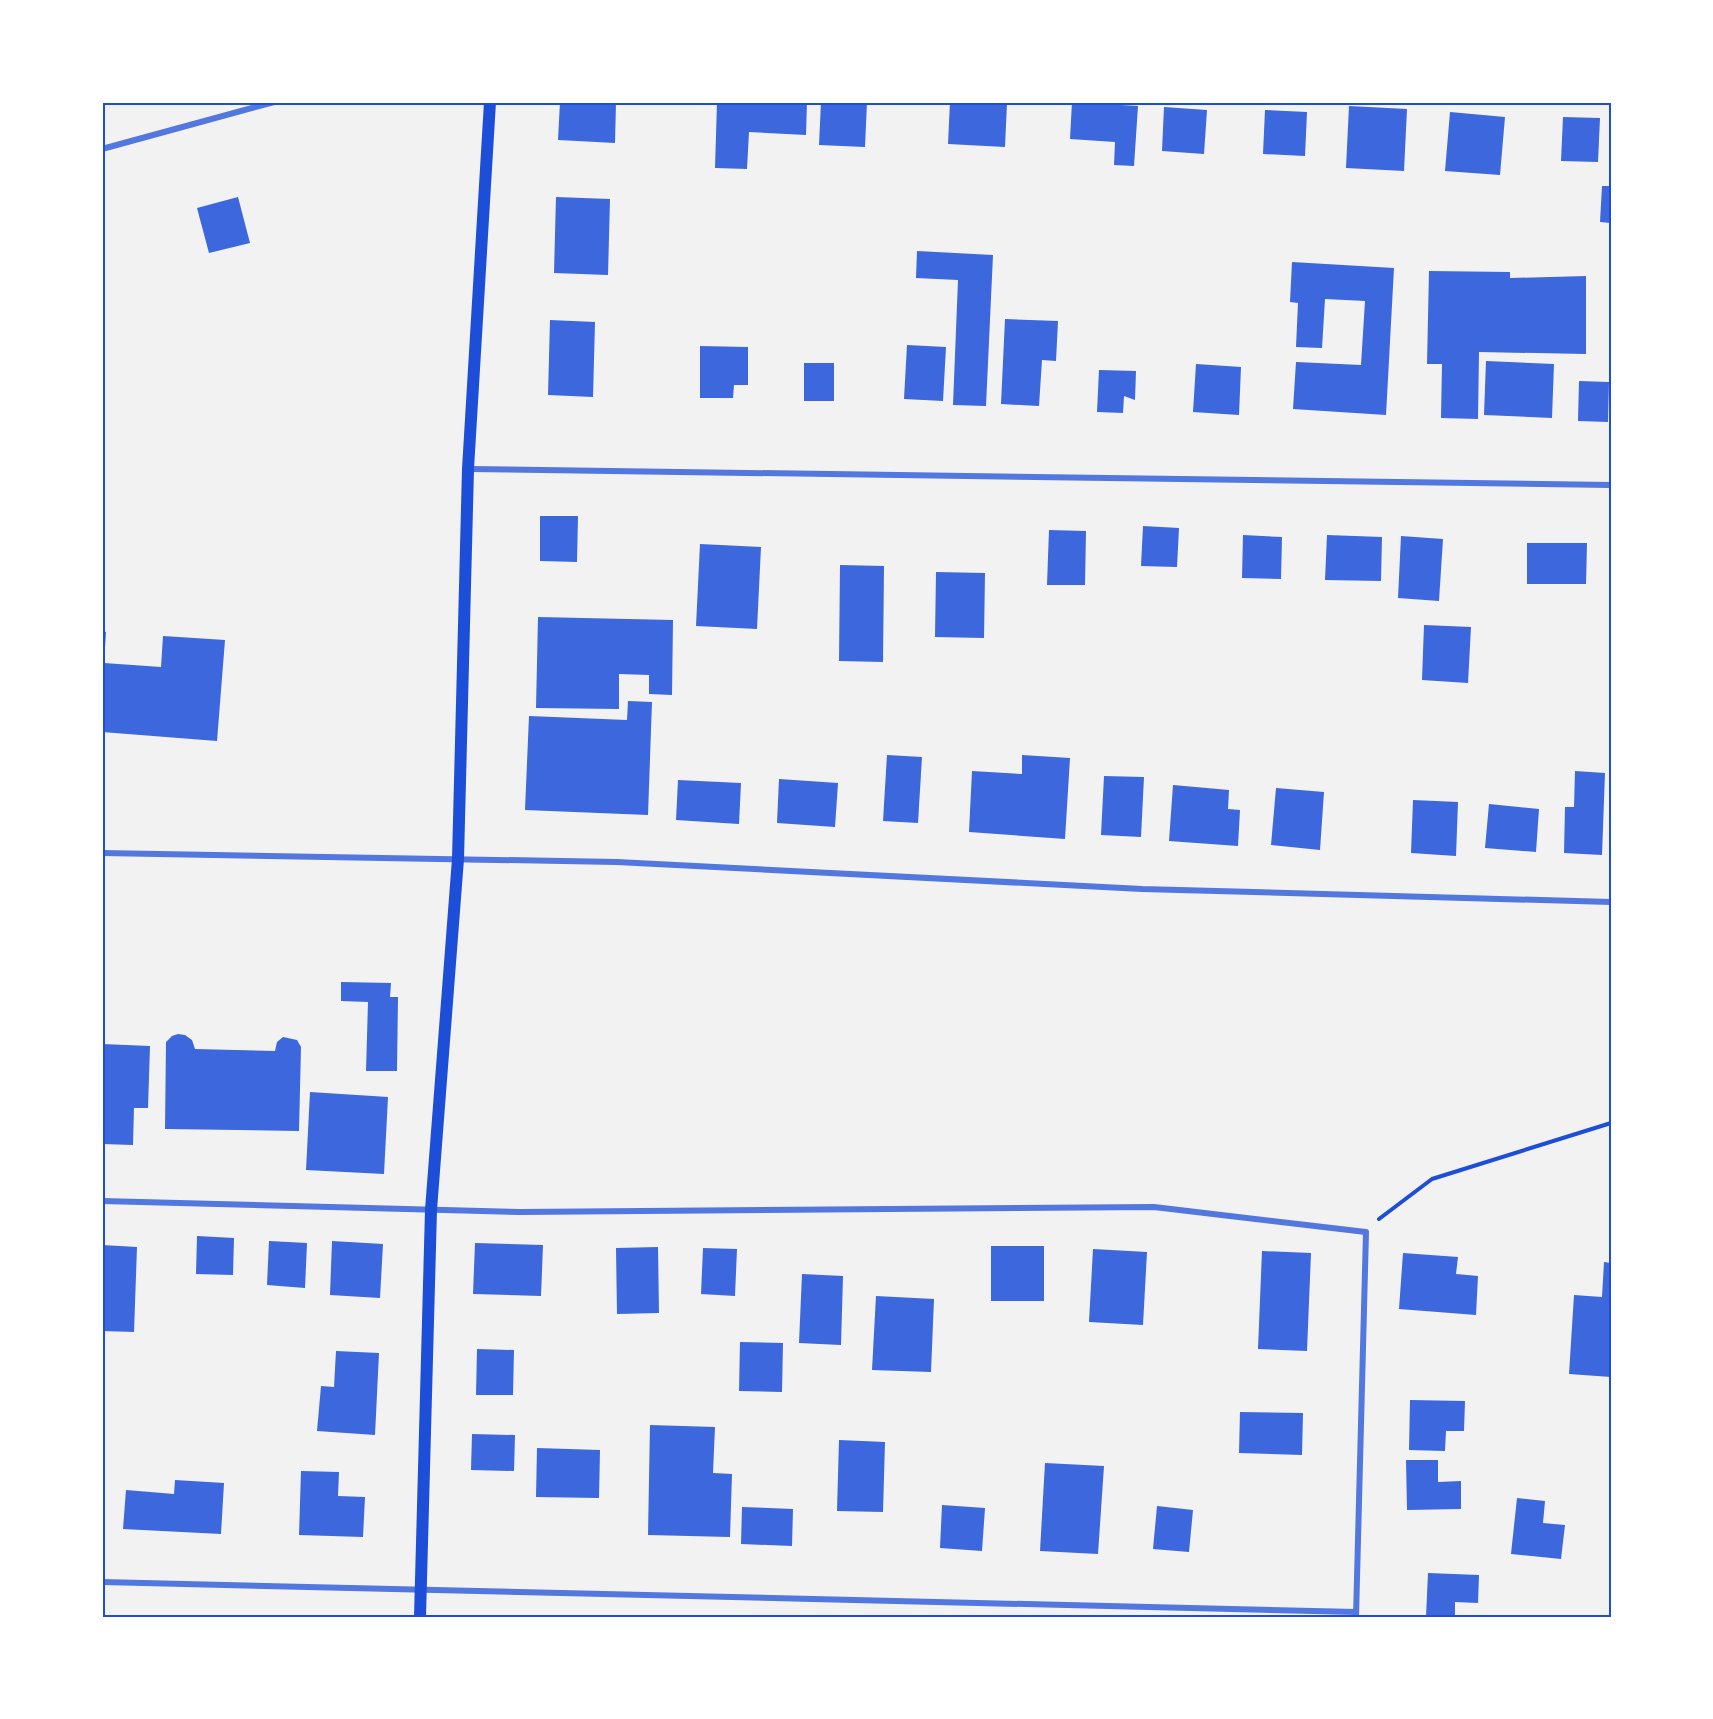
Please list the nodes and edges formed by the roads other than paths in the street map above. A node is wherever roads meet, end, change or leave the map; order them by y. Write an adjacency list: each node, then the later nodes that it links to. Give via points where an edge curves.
1 (274, 102): 3 (street)
2 (490, 102): 4 (main road)
3 (102, 149)
4 (468, 469): 5 (street); 7 (main road)
5 (1611, 485)
6 (102, 853): 7 (street)
7 (458, 859): 8 (street, via 617,862 1142,889); 10 (main road)
8 (1611, 902)
9 (102, 1201): 10 (street)
10 (431, 1210): 12 (main road); 13 (street, via 1154,1207 1366,1232)
11 (102, 1582): 12 (street)
12 (422, 1591): 13 (street); 14 (main road)
13 (1356, 1615)
14 (420, 1617)

